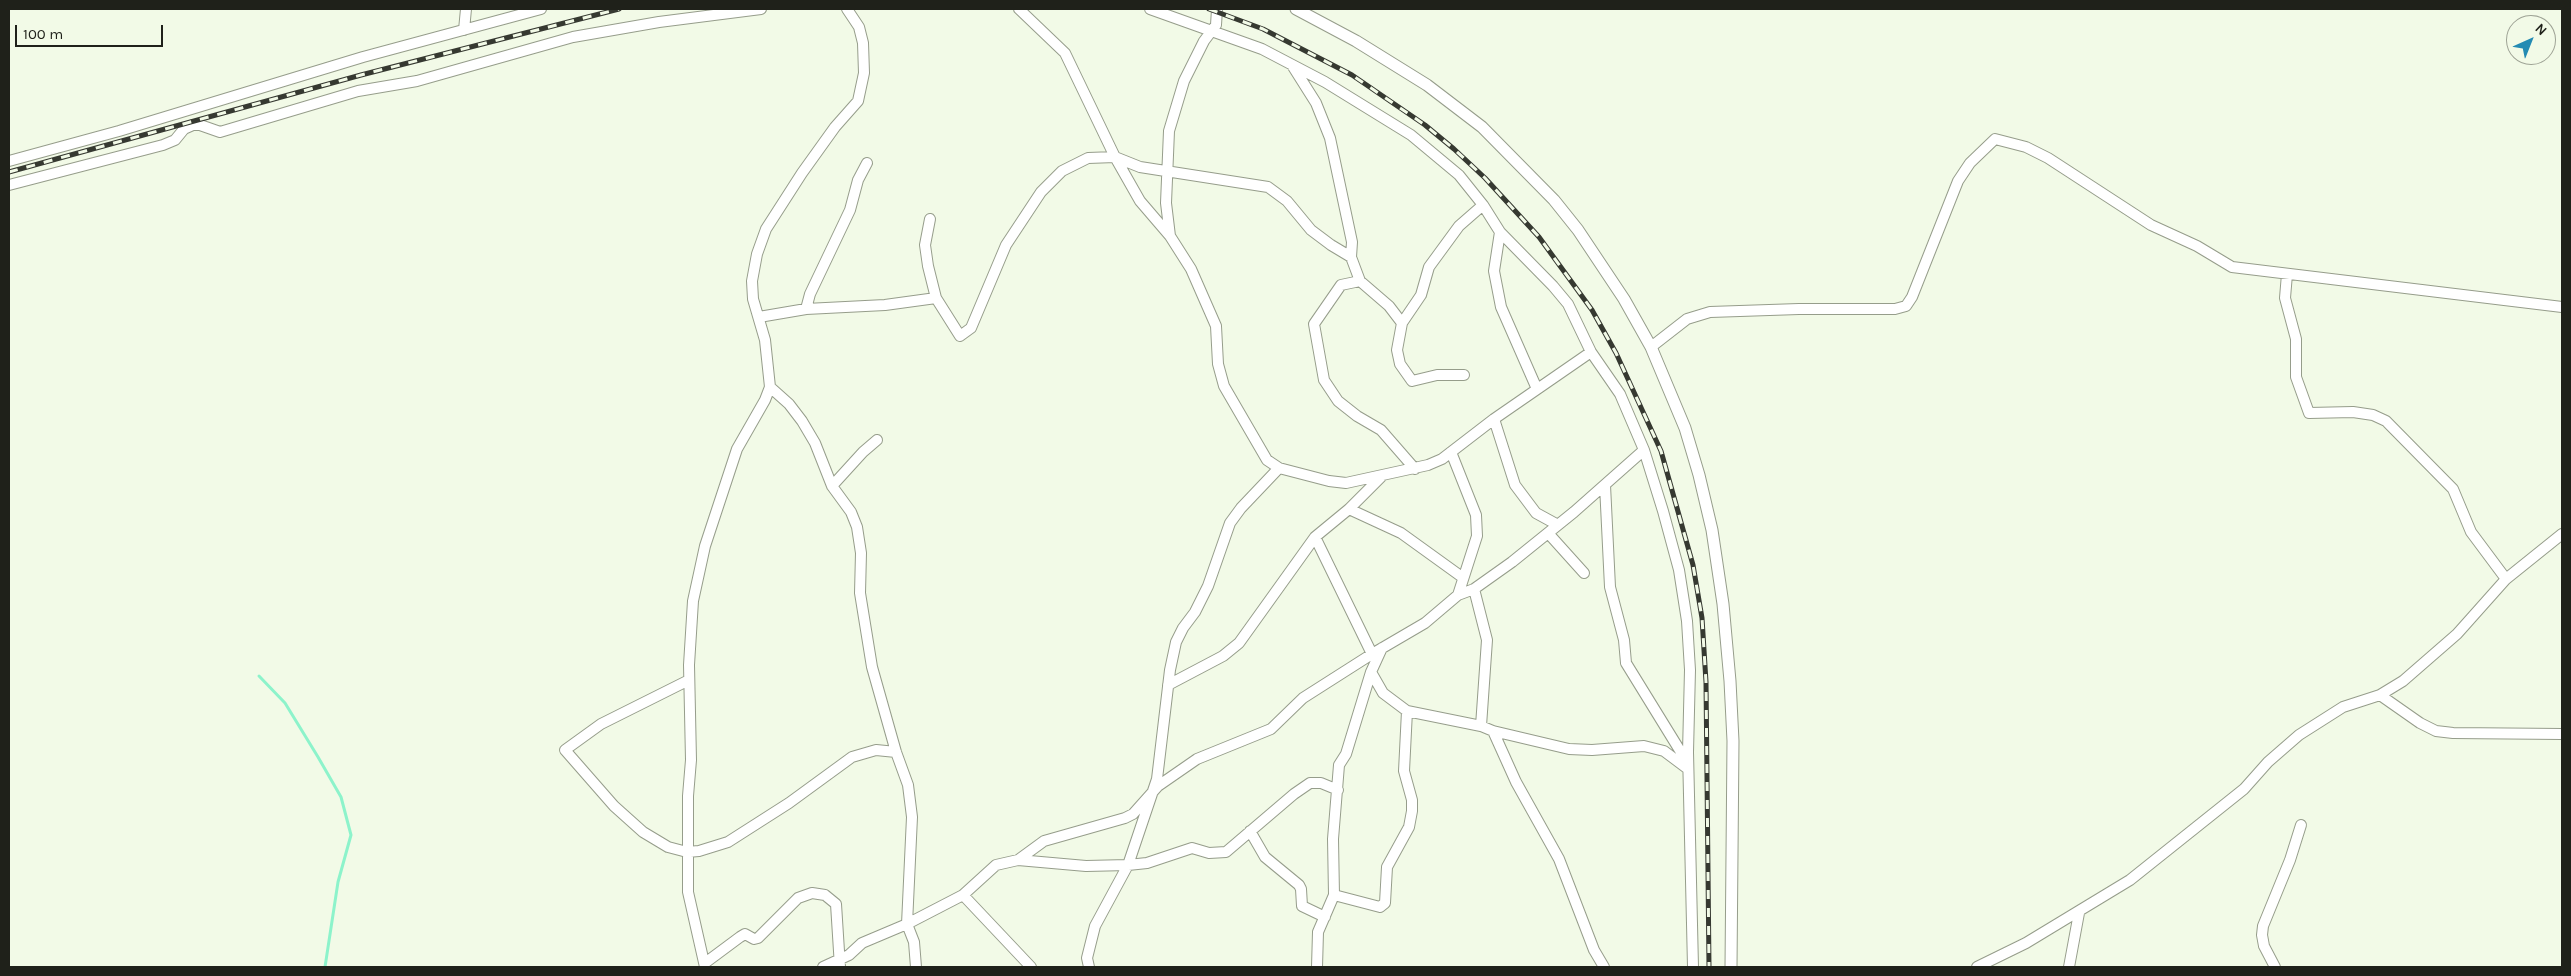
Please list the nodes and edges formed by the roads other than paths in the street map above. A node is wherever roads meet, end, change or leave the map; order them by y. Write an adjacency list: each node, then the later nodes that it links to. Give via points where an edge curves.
1 (466, 9): 9 (street)
2 (541, 9): 9 (street)
3 (761, 9): 16 (street, via 659,22 573,38 417,80 358,91 220,132 193,125 163,145)
4 (847, 9): 27 (street, via 859,27 863,43 864,73 858,101 834,127 766,229 752,281 753,299)
5 (1019, 9): 12 (street, via 1065,53)
6 (1150, 9): 10 (street)
7 (1217, 9): 10 (street, via 1216,25)
8 (1296, 9): 29 (street, via 1427,85 1482,127 1554,200 1578,230)
9 (464, 30): 13 (street)
10 (1211, 31): 11 (street, via 1262,49); 15 (street, via 1184,81 1169,131)
11 (1292, 65): 17 (street, via 1411,135 1459,175); 21 (street, via 1316,103 1330,138 1352,242)
12 (1115, 157): 15 (street, via 1140,167); 20 (street, via 1140,201); 24 (street, via 1088,158 1062,171 1041,192 1006,245 971,328 960,336)
13 (9, 161)
14 (866, 163): 26 (street, via 850,210)
15 (1168, 170): 20 (street, via 1166,203); 21 (street, via 1268,187 1287,200 1311,230)
16 (9, 185)
17 (1483, 205): 19 (street); 28 (street, via 1459,226 1438,252 1429,267 1420,295)
18 (930, 219): 24 (street, via 925,245)
19 (1500, 232): 30 (street, via 1568,304); 33 (street, via 1494,271 1501,307)
20 (1170, 236): 38 (street, via 1191,269 1216,326 1218,364 1224,386 1267,460)
21 (1351, 257): 23 (street)
22 (2287, 274): 25 (street); 29 (street, via 2232,267 2197,246 2151,225 2048,158 2026,147 1995,139 1970,163 1958,181 1906,306 1896,309 1710,312 1687,319); 50 (street, via 2285,298 2296,339 2296,377 2309,413 2353,412 2386,421 2453,489 2470,532)
23 (1360, 281): 28 (street, via 1389,306); 39 (street, via 1341,285 1314,324 1324,380 1338,401 1381,430)
24 (936, 298): 26 (street, via 885,305)
25 (2562, 307)
26 (806, 309): 27 (street)
27 (760, 317): 32 (street)
28 (1402, 323): 31 (street, via 1397,350 1400,364 1412,381 1437,375)
29 (1651, 346): 86 (street, via 1685,428 1699,475 1712,530 1723,604 1733,740)
30 (1591, 352): 33 (street); 36 (street, via 1620,394)
31 (1464, 375)
32 (770, 387): 42 (street, via 802,421 815,443); 56 (street, via 737,449 702,554 692,601)
33 (1537, 389): 34 (street)
34 (1494, 419): 37 (street); 44 (street, via 1515,485 1536,513)
35 (877, 440): 42 (street)
36 (1644, 450): 41 (street); 64 (street, via 1679,570 1687,620 1690,670)
37 (1451, 452): 39 (street); 49 (street, via 1476,515 1477,536)
38 (1279, 468): 40 (street, via 1346,483); 57 (street, via 1230,524 1208,586 1176,642)
39 (1416, 469): 40 (street)
40 (1381, 477): 43 (street)
41 (1605, 485): 44 (street); 64 (street, via 1610,587 1624,640 1626,663)
42 (832, 486): 63 (street, via 851,512 857,527 861,553 860,593 872,667)
43 (1348, 509): 47 (street); 49 (street, via 1401,533)
44 (1558, 525): 45 (street)
45 (1548, 533): 48 (street); 51 (street)
46 (2562, 534): 50 (street)
47 (1315, 537): 54 (street); 57 (street, via 1239,642 1223,656)
48 (1584, 573)
49 (1462, 577): 52 (street)
50 (2506, 579): 58 (street, via 2430,660)
51 (1474, 589): 52 (street); 60 (street, via 1487,640)
52 (1458, 595): 53 (street, via 1425,623)
53 (1382, 648): 54 (street); 55 (street)
54 (1372, 654): 66 (street, via 1303,698 1271,729 1197,759)
55 (1371, 672): 59 (street, via 1383,693); 65 (street, via 1353,735 1339,765)
56 (689, 680): 69 (street, via 691,760); 69 (street, via 601,724 565,750 614,806 643,832 668,848)
57 (1168, 685): 66 (street, via 1157,779)
58 (2380, 695): 62 (street, via 2420,724 2436,731); 74 (street, via 2343,707 2299,735 2244,789 2130,880)
59 (1407, 711): 60 (street); 73 (street, via 1404,771 1412,811 1409,827 1387,867 1385,902 1380,907)
60 (1480, 726): 61 (street)
61 (1494, 731): 64 (street, via 1569,749 1644,746 1664,751); 84 (street, via 1516,782 1559,859 1594,950)
62 (2562, 734)
63 (896, 752): 69 (street, via 876,750 852,757 745,833 720,845); 76 (street, via 908,785 912,817)
64 (1688, 766): 85 (street)
65 (1338, 790): 68 (street, via 1321,783 1310,783); 73 (street, via 1333,839)
66 (1152, 792): 70 (street, via 1126,818 1044,841); 71 (street)
67 (2301, 825): 89 (street, via 2263,926 2264,946)
68 (1250, 831): 71 (street, via 1226,852 1209,853 1192,848 1147,863); 75 (street, via 1265,857 1298,885 1302,906)
69 (687, 852): 78 (street, via 688,892)
70 (1018, 860): 71 (street, via 1086,866); 72 (street, via 996,865)
71 (1128, 864): 82 (street, via 1095,926 1087,958)
72 (964, 895): 76 (street); 81 (street)
73 (1334, 895): 75 (street)
74 (2080, 912): 87 (street); 88 (street)
75 (1325, 916): 83 (street, via 1318,932)
76 (907, 924): 77 (street, via 862,943); 80 (street, via 914,942)
77 (840, 963): 78 (street, via 836,904 825,895 812,893 798,898 758,938 745,934 740,936); 79 (street)
78 (705, 965)
79 (823, 967)
80 (916, 967)
81 (1031, 967)
82 (1089, 967)
83 (1317, 967)
84 (1604, 967)
85 (1693, 967)
86 (1731, 967)
87 (1977, 967)
88 (2069, 967)
89 (2276, 967)

